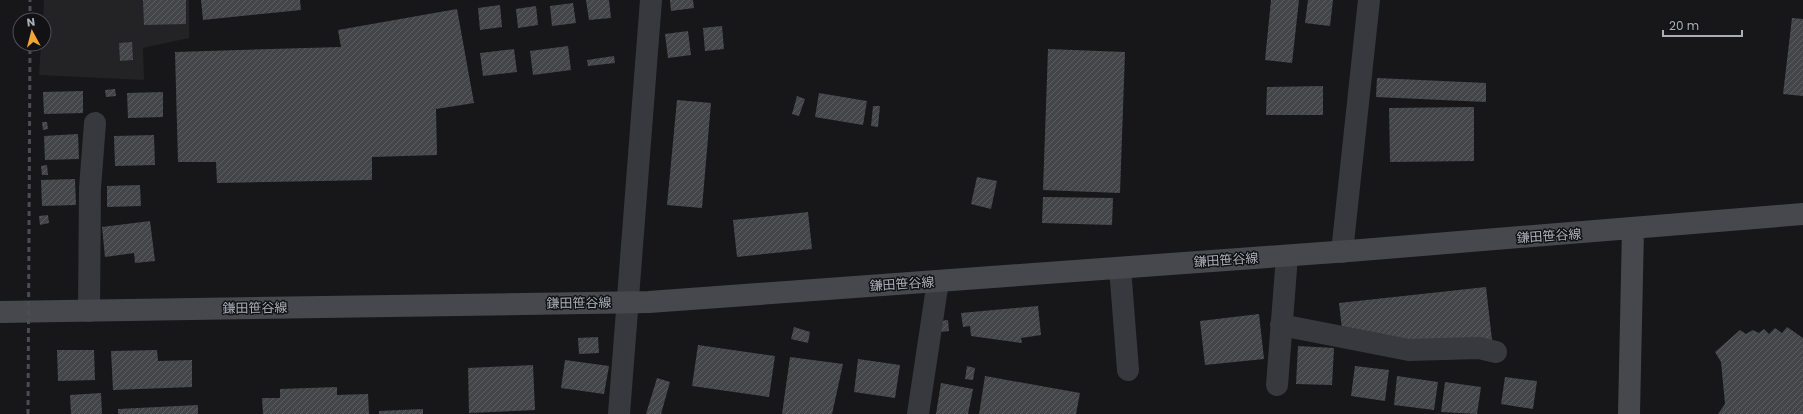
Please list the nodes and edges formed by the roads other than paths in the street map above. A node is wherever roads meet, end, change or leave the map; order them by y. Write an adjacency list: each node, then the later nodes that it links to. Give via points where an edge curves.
1 (651, 0): 10 (street)
2 (1369, 0): 6 (street)
3 (95, 123): 11 (street, via 90,188)
4 (1803, 214): 5 (street, 鎌田笹谷線)
5 (1633, 229): 6 (street, 鎌田笹谷線); 19 (street)
6 (1342, 252): 7 (street, 鎌田笹谷線)
7 (1287, 256): 8 (street, 鎌田笹谷線); 13 (street)
8 (1120, 268): 9 (street, 鎌田笹谷線); 15 (street)
9 (938, 281): 10 (street, 鎌田笹谷線); 18 (street)
10 (629, 302): 11 (street, 鎌田笹谷線); 17 (street)
11 (89, 310): 12 (street, 鎌田笹谷線)
12 (0, 312)
13 (1282, 325): 14 (street, via 1409,350 1479,348); 16 (street)
14 (1496, 352)
15 (1128, 370)
16 (1277, 385)
17 (619, 414)
18 (918, 414)
19 (1629, 414)

